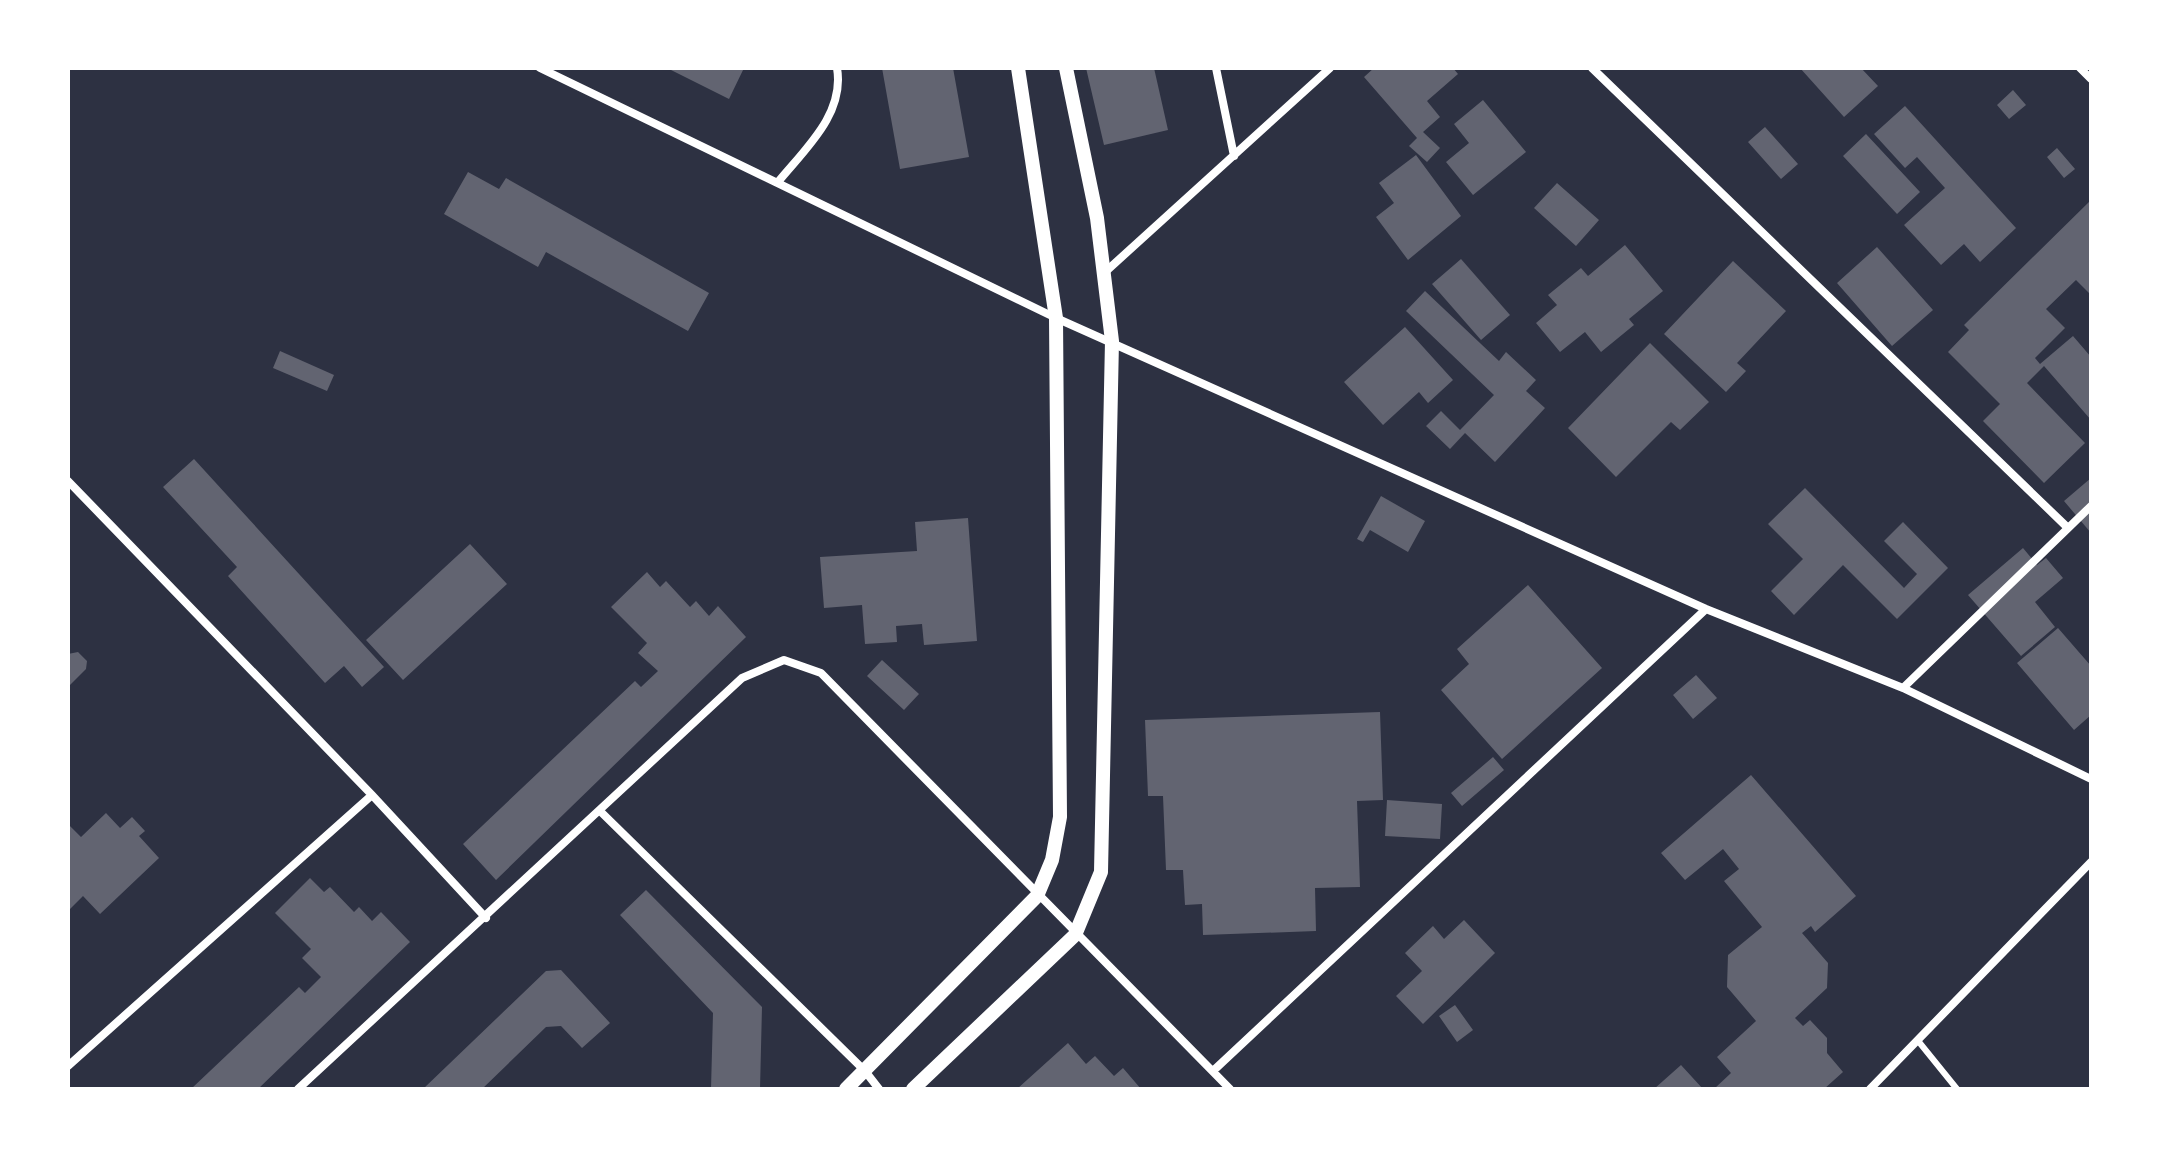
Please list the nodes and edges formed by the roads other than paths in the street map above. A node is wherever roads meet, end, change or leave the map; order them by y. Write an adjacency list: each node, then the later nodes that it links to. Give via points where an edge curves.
1 (540, 68): 9 (street)
2 (837, 68): 12 (street, via 840,84 831,114)
3 (1018, 68): 14 (street)
4 (1066, 68): 13 (street)
5 (1216, 68): 11 (street)
6 (1330, 68): 11 (street)
7 (1592, 68): 18 (street)
8 (2080, 68): 10 (street)
9 (557, 72): 12 (street)
10 (2091, 79)
11 (1234, 156): 13 (street)
12 (778, 182): 14 (street)
13 (1103, 274): 15 (street)
14 (1056, 318): 15 (street); 25 (street, via 1060,817 1052,860)
15 (1112, 341): 19 (street); 27 (street, via 1101,872)
16 (68, 481): 22 (street)
17 (2091, 506): 18 (street)
18 (2068, 528): 20 (street)
19 (1706, 609): 20 (street); 31 (street)
20 (1903, 688): 21 (street)
21 (2091, 779)
22 (372, 795): 26 (street); 29 (street)
23 (600, 811): 25 (street, via 742,678 784,660 821,673); 26 (street); 30 (street)
24 (2091, 862): 28 (street)
25 (1037, 896): 27 (street); 30 (street)
26 (486, 918): 32 (street)
27 (1075, 935): 31 (street); 35 (street)
28 (1919, 1042): 37 (street); 38 (lane)
29 (68, 1066)
30 (865, 1071): 33 (street); 34 (street)
31 (1213, 1071): 36 (street)
32 (298, 1089)
33 (846, 1089)
34 (879, 1089)
35 (913, 1089)
36 (1230, 1089)
37 (1870, 1089)
38 (1957, 1089)

